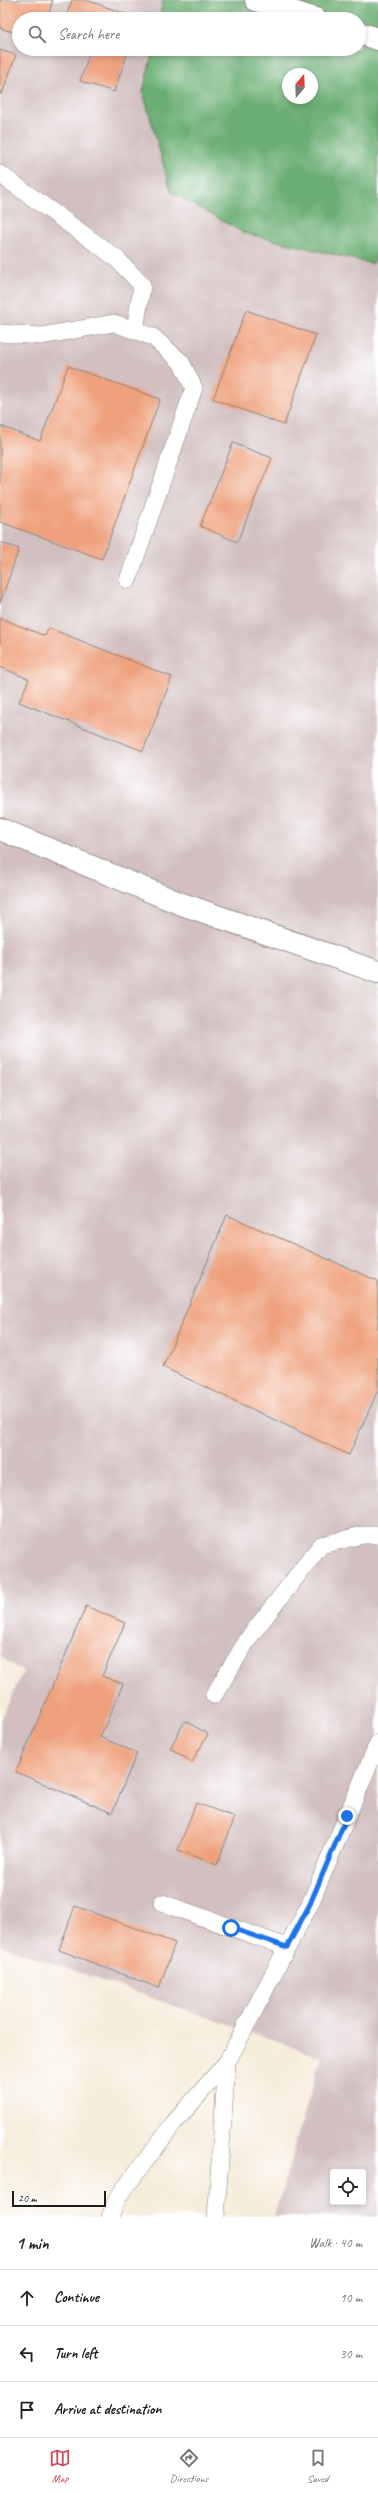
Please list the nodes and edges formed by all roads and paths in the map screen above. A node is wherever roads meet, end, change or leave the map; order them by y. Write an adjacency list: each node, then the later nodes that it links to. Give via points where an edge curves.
1 (256, 0): 2 (street)
2 (293, 12)
3 (366, 35): 4 (street)
4 (378, 39)
5 (0, 174): 6 (lane, via 116,258 142,285)
6 (135, 330): 7 (lane, via 114,323 41,336); 8 (lane, via 153,337 181,362 194,388)
7 (0, 333)
8 (128, 580)
9 (0, 829): 10 (street, via 179,903)
10 (378, 972)
11 (378, 1535): 12 (lane, via 363,1534 321,1545 250,1636)
12 (214, 1695)
13 (378, 1743): 15 (lane, via 310,1904)
14 (162, 1903): 15 (lane)
15 (287, 1947): 16 (lane)
16 (227, 2062): 17 (lane, via 174,2123 118,2197); 18 (lane)
17 (110, 2217)
18 (216, 2217)

